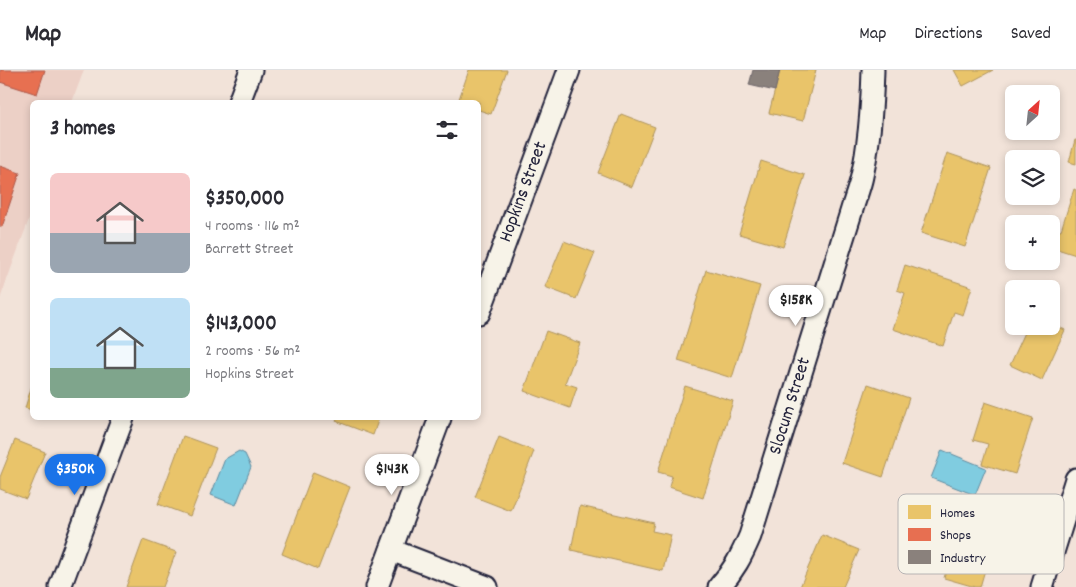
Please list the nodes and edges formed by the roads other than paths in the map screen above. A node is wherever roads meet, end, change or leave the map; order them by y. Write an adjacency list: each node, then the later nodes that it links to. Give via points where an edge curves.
1 (251, 70): 4 (street)
2 (569, 70): 5 (street, Hopkins Street)
3 (873, 70): 15 (street, Slocum Street, via 868,143 854,206 750,536 741,558)
4 (240, 100)
5 (481, 308)
6 (122, 420): 12 (street)
7 (439, 420): 10 (street)
8 (1076, 479): 9 (street)
9 (1064, 517)
10 (391, 550): 13 (street); 14 (street)
11 (1046, 574): 16 (street)
12 (60, 587)
13 (377, 587)
14 (486, 587)
15 (719, 587)
16 (1042, 587)

